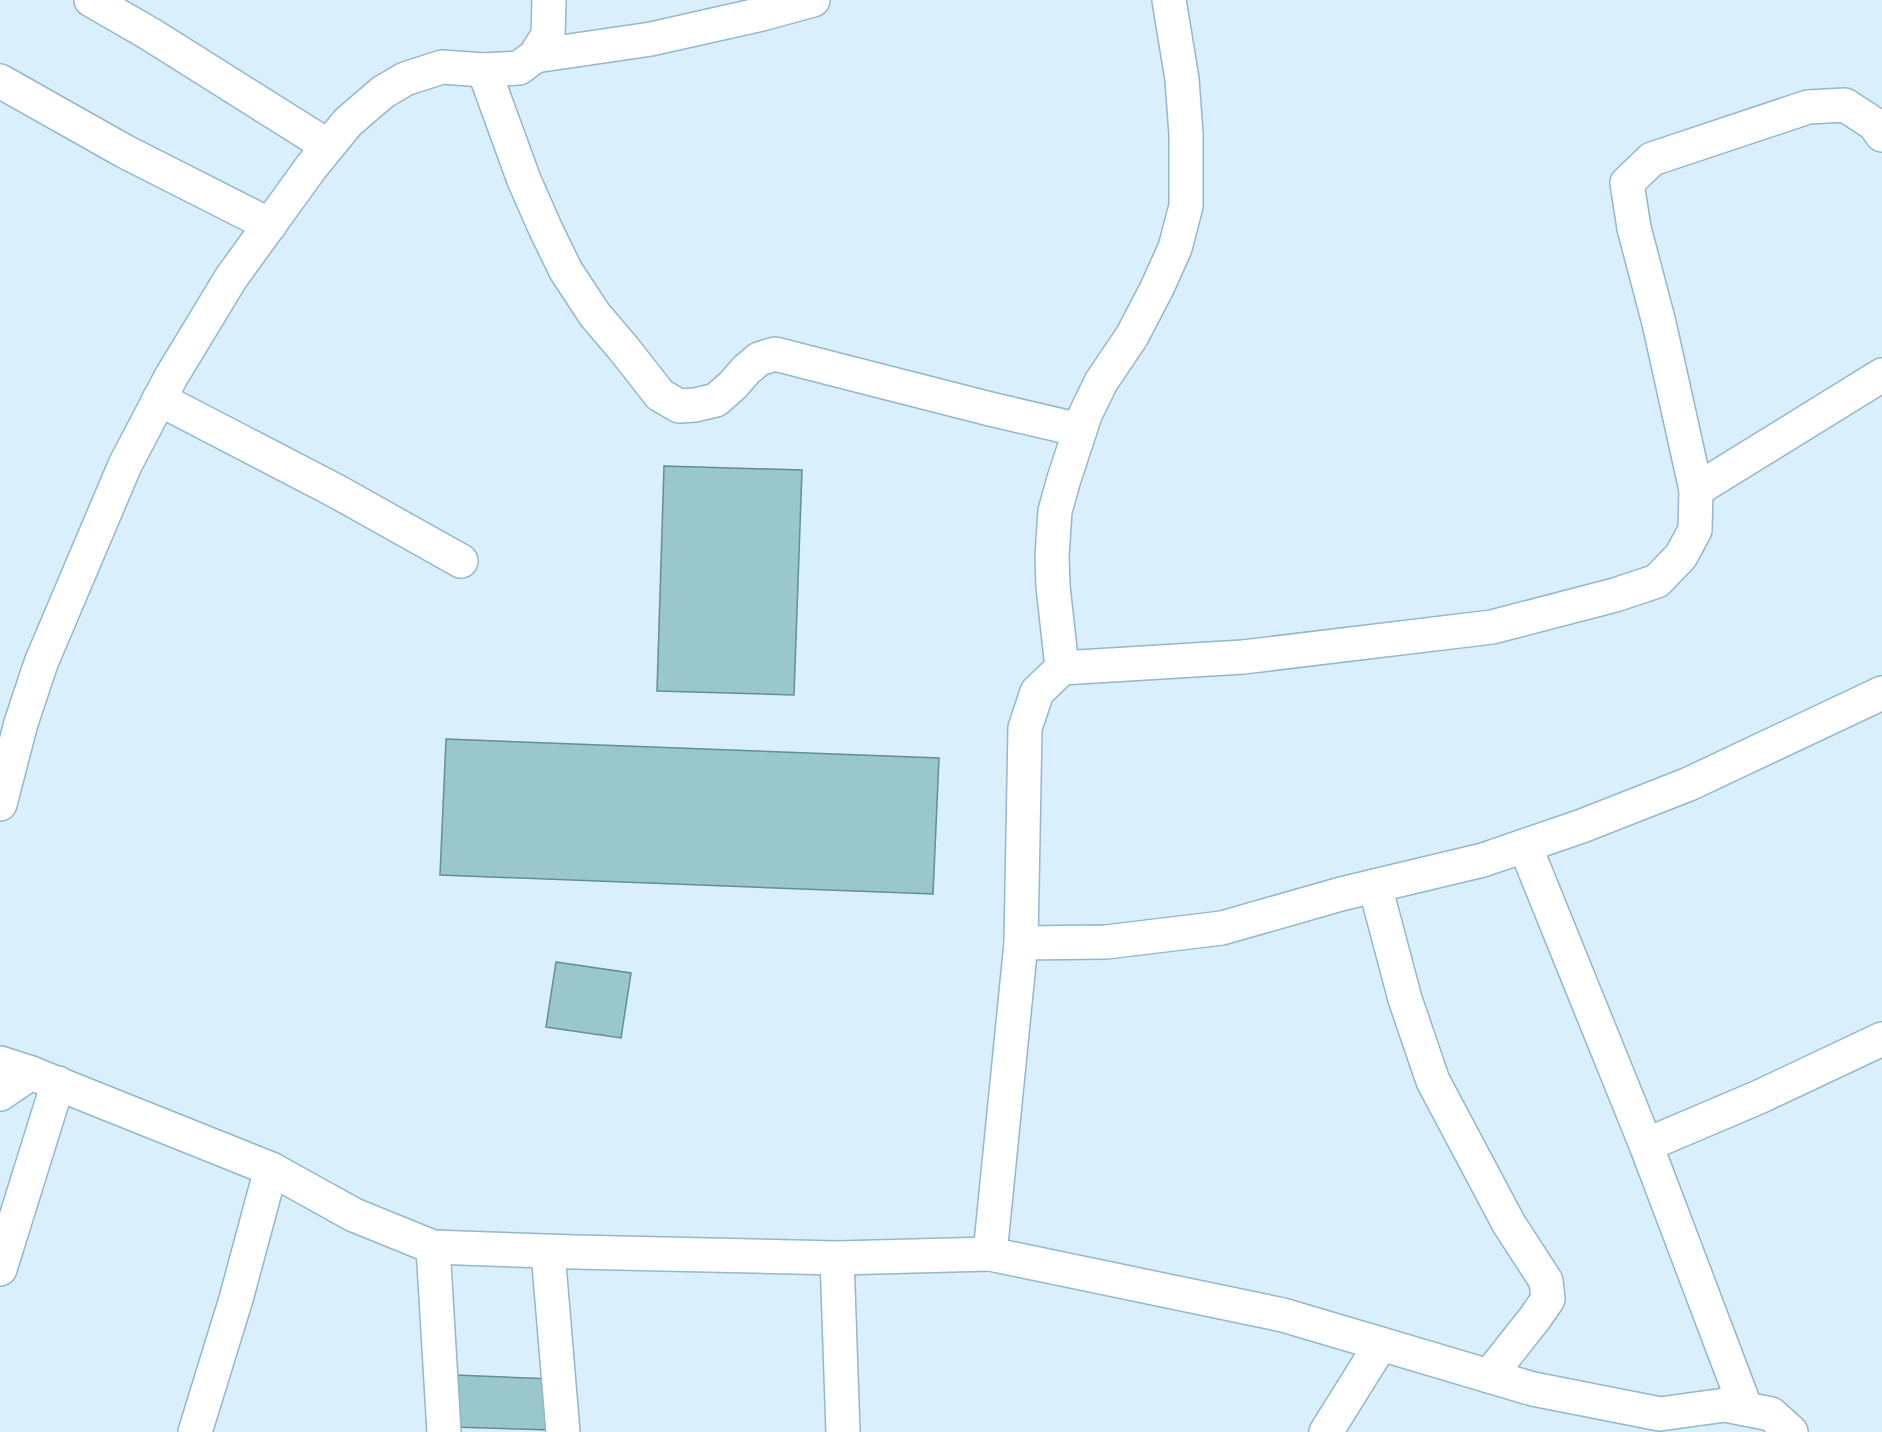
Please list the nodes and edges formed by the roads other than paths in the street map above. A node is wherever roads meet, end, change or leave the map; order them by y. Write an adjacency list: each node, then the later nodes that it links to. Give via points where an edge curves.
1 (91, 0): 9 (street)
2 (549, 0): 5 (street, via 548,34)
3 (813, 0): 5 (street, via 651,39)
4 (1168, 0): 13 (street, via 1184,101 1186,206 1175,248 1157,288 1132,336 1101,382)
5 (535, 56): 6 (street, via 519,68)
6 (484, 70): 9 (street, via 442,67 405,79 348,122); 13 (street, via 524,180 566,271 595,315 660,395 679,406 716,400 759,359 775,354)
7 (0, 81): 10 (street)
8 (1882, 135): 14 (street, via 1874,124 1845,105 1808,107 1652,159 1627,183 1634,228)
9 (328, 146): 10 (street)
10 (270, 225): 12 (street, via 231,278)
11 (1882, 375): 14 (street)
12 (159, 399): 15 (street, via 336,490); 18 (street, via 121,476 41,663)
13 (1080, 430): 16 (street, via 1055,512 1053,586)
14 (1696, 490): 16 (street, via 1695,530 1681,556 1657,581 1615,595 1492,627 1244,657)
15 (460, 561)
16 (1062, 668): 22 (street, via 1037,692 1025,728)
17 (1882, 693): 20 (street, via 1689,784)
18 (10, 717): 19 (street)
19 (0, 804)
20 (1525, 846): 21 (street); 27 (street)
21 (1375, 886): 22 (street, via 1222,928 1106,942); 35 (street, via 1405,999 1433,1081 1509,1224 1546,1281 1548,1299)
22 (1021, 943): 31 (street)
23 (1882, 1039): 27 (street)
24 (0, 1063): 25 (street)
25 (44, 1078): 26 (street); 28 (street); 33 (street)
26 (0, 1094)
27 (1646, 1145): 36 (street)
28 (271, 1169): 29 (street, via 354,1215); 37 (street)
29 (433, 1246): 30 (street); 38 (street)
30 (548, 1252): 32 (street); 39 (street)
31 (990, 1254): 32 (street); 34 (street, via 1283,1315)
32 (837, 1258): 40 (street)
33 (0, 1269)
34 (1381, 1344): 35 (street); 41 (street)
35 (1489, 1376): 36 (street, via 1533,1389 1660,1414 1725,1405)
36 (1746, 1408): 42 (street, via 1771,1414)
37 (195, 1432)
38 (444, 1432)
39 (563, 1432)
40 (843, 1432)
41 (1326, 1432)
42 (1791, 1432)

